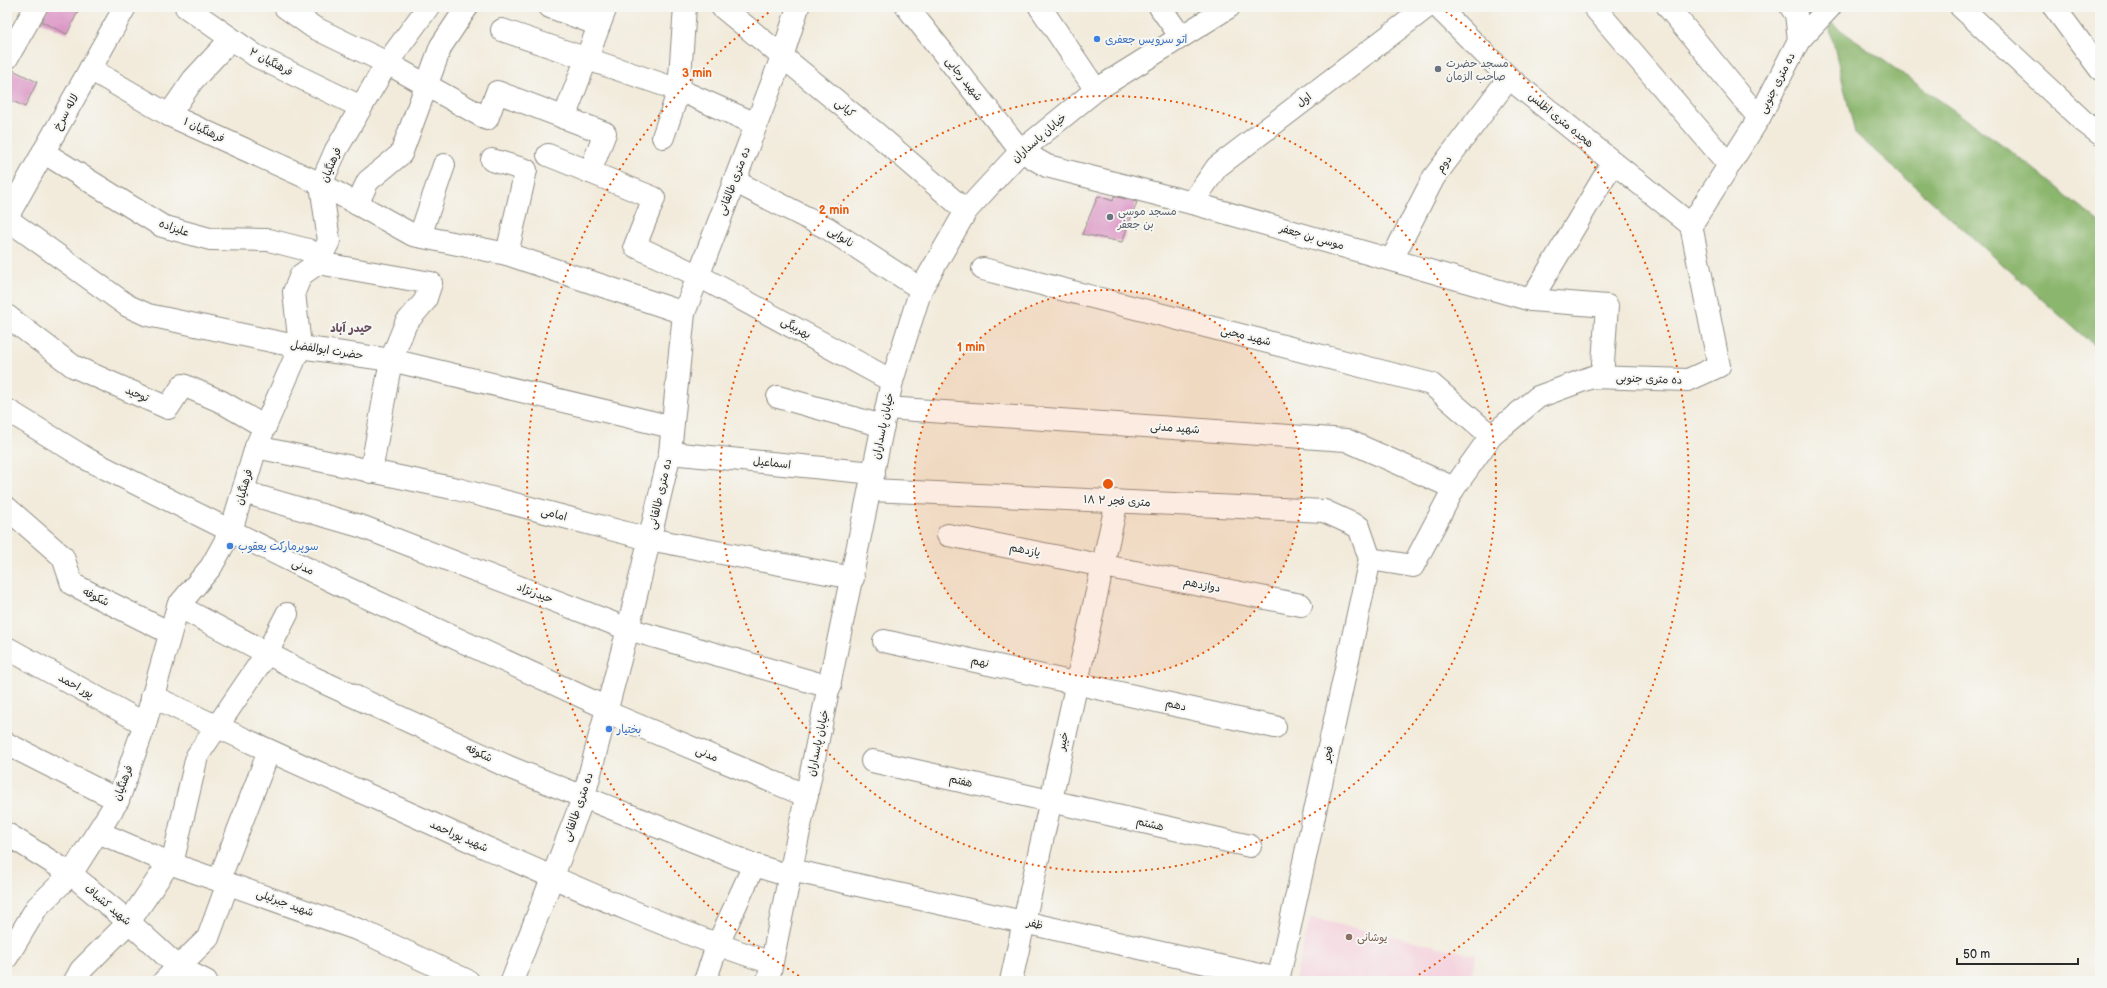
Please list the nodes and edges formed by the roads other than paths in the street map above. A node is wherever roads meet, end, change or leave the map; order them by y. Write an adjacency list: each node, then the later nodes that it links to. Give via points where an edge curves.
1 (36, 7): 29 (main road)
2 (125, 7): 32 (main road, لاله سرخ)
3 (186, 7): 26 (main road, فرهنگیان ۲)
4 (285, 7): 31 (main road, via 313,27)
5 (467, 7): 35 (main road, via 441,46)
6 (550, 7): 23 (main road)
7 (685, 7): 36 (main road)
8 (722, 7): 28 (main road, کیانی)
9 (798, 7): 28 (main road, ده متری طالقانی)
10 (907, 7): 45 (main road, شهید رجایی)
11 (1040, 7): 37 (main road)
12 (1160, 7): 25 (main road)
13 (1229, 7): 25 (main road, خیابان پاسداران)
14 (1427, 7): 55 (main road, اول, via 1217,167)
15 (1438, 7): 34 (main road, هجده متری اطلس)
16 (1594, 7): 51 (main road)
17 (1668, 7): 41 (main road)
18 (1790, 7): 27 (main road, ده متری جنوبی, via 1796,14)
19 (1830, 7): 27 (main road)
20 (1961, 7): 43 (main road)
21 (2054, 7): 33 (main road)
22 (424, 8): 31 (main road, فرهنگیان)
23 (602, 16): 30 (main road)
24 (502, 30): 30 (main road)
25 (1181, 37): 37 (main road, خیابان پاسداران)
26 (232, 39): 38 (main road, فرهنگیان ۲, via 256,56); 39 (main road, via 193,80)
27 (1799, 40): 41 (main road, ده متری جنوبی)
28 (782, 57): 42 (main road, ده متری طالقانی); 57 (main road, کیانی)
29 (7, 58)
30 (587, 59): 36 (main road); 40 (main road)
31 (387, 63): 35 (main road); 38 (main road, فرهنگیان)
32 (90, 69): 39 (main road, فرهنگیان ۱); 46 (main road, لاله سرخ)
33 (2100, 69)
34 (1510, 78): 49 (main road, هجده متری اطلس); 62 (main road, دوم, via 1434,177)
35 (427, 86): 40 (main road, via 487,119 497,92); 56 (main road, via 401,154 368,182)
36 (679, 90): 42 (main road); 44 (main road)
37 (1096, 90): 45 (main road, خیابان پاسداران)
38 (361, 107): 54 (main road, فرهنگیان, via 336,150)
39 (169, 114): 54 (main road, فرهنگیان ۱)
40 (564, 118): 52 (main road, via 605,133)
41 (1759, 118): 51 (main road, ده متری جنوبی)
42 (756, 124): 53 (main road, ده متری طالقانی)
43 (2100, 134)
44 (663, 137)
45 (1021, 151): 55 (main road, موسی بن جعفر, via 1047,166); 57 (main road, خیابان پاسداران)
46 (44, 152): 58 (main road, لاله سرخ); 63 (main road, علیزاده, via 162,226 210,239 269,240 308,250)
47 (548, 155): 52 (main road)
48 (492, 160): 61 (main road, via 526,170)
49 (1612, 162): 59 (main road, هجده متری اطلس); 67 (main road)
50 (444, 165): 60 (main road)
51 (1729, 165): 59 (main road, ده متری جنوبی)
52 (590, 172): 65 (main road, بهربیگی, via 654,198 635,246)
53 (734, 181): 65 (main road, ده متری طالقانی); 66 (main road, نانوایی, via 828,228)
54 (321, 184): 56 (main road, فرهنگیان ۱); 63 (main road, فرهنگیان, via 329,241)
55 (1192, 203): 62 (main road, موسی بن جعفر)
56 (357, 204): 60 (main road, فرهنگیان ۱)
57 (966, 211): 66 (main road, خیابان پاسداران)
58 (7, 218): 70 (main road, حضرت ابوالفضل, via 128,306 148,315)
59 (1691, 225): 72 (main road, ده متری جنوبی, via 1719,366 1688,380)
60 (420, 236): 61 (main road, فرهنگیان ۱)
61 (507, 254): 68 (main road, فرهنگیان ۱)
62 (1392, 259): 67 (main road, موسی بن جعفر)
63 (319, 260): 70 (main road, فرهنگیان, via 301,275 294,292); 71 (main road, علیزاده, via 431,283 425,301 406,323)
64 (983, 269): 79 (main road, شهید محبی, via 1431,384)
65 (699, 276): 68 (main road, ده متری طالقانی); 73 (main road, بهربیگی)
66 (921, 289): 73 (main road, خیابان پاسداران)
67 (1530, 300): 72 (main road, موسی بن جعفر, via 1607,306)
68 (684, 313): 78 (main road, ده متری طالقانی)
69 (7, 316): 77 (main road, توحید, via 73,366 161,405 168,408 183,385 220,401)
70 (300, 347): 71 (main road, حضرت ابوالفضل); 77 (main road, فرهنگیان)
71 (390, 360): 78 (main road, حضرت ابوالفضل); 82 (main road)
72 (1602, 377): 79 (main road, ده متری جنوبی, via 1592,377 1538,397)
73 (892, 381): 76 (main road, خیابان پاسداران)
74 (778, 397): 76 (main road, شهید مدنی)
75 (7, 410): 88 (main road, مدنی, via 87,459)
76 (885, 417): 83 (main road, خیابان پاسداران); 84 (main road, شهید مدنی, via 1346,440)
77 (265, 427): 80 (main road, فرهنگیان)
78 (672, 427): 81 (main road, ده متری طالقانی)
79 (1491, 436): 84 (main road, ده متری جنوبی)
80 (256, 447): 82 (main road, امامی); 85 (main road, فرهنگیان)
81 (670, 453): 83 (main road, اسماعیل); 90 (main road, ده متری طالقانی)
82 (371, 472): 90 (main road, امامی, via 457,489)
83 (872, 482): 86 (main road, ۱۸ متری فجر ۲); 93 (main road, خیابان پاسداران)
84 (1454, 488): 91 (main road, ده متری جنوبی, via 1413,566)
85 (242, 492): 88 (main road, فرهنگیان); 97 (main road, حیدرنژاد, via 363,528)
86 (1117, 501): 91 (main road, ۱۸ متری فجر ۲, via 1324,511 1359,528); 92 (main road, خیبر)
87 (7, 508): 98 (main road, شکوفه, via 63,556 72,584)
88 (231, 531): 95 (main road, فرهنگیان, via 211,567); 105 (main road, مدنی)
89 (948, 535): 92 (main road, یازدهم)
90 (650, 539): 93 (main road, امامی); 97 (main road, ده متری طالقانی)
91 (1370, 559): 131 (main road, فجر)
92 (1102, 566): 94 (main road, دوازدهم); 102 (main road, خیبر)
93 (852, 578): 103 (main road, خیابان پاسداران)
94 (1301, 605)
95 (178, 606): 98 (main road, فرهنگیان); 101 (main road, شکوفه)
96 (287, 614): 101 (main road)
97 (628, 629): 103 (main road, حیدرنژاد); 105 (main road, ده متری طالقانی)
98 (170, 633): 104 (main road, فرهنگیان)
99 (884, 641): 102 (main road, نهم)
100 (7, 648): 106 (main road, پور احمد)
101 (267, 653): 108 (main road); 112 (main road, شکوفه, via 314,678 511,768)
102 (1076, 683): 107 (main road, دهم); 115 (main road, خیبر)
103 (830, 687): 113 (main road, خیابان پاسداران)
104 (152, 696): 106 (main road, فرهنگیان); 108 (main road, شهید پوراحمد)
105 (607, 710): 112 (main road, ده متری طالقانی); 113 (main road, مدنی)
106 (145, 724): 114 (main road, فرهنگیان)
107 (1275, 727)
108 (217, 728): 110 (main road, شهید پوراحمد); 119 (main road, via 197,756)
109 (7, 744): 114 (main road)
110 (269, 751): 123 (main road, شهید پوراحمد); 124 (main road)
111 (872, 761): 115 (main road, هفتم)
112 (584, 796): 120 (main road, شکوفه); 123 (main road, ده متری طالقانی)
113 (807, 796): 121 (main road, خیابان پاسداران)
114 (118, 800): 116 (main road, فرهنگیان)
115 (1050, 801): 118 (main road, هشتم); 126 (main road, خیبر)
116 (98, 832): 119 (main road, شهید جبرئیلی); 122 (main road, فرهنگیان)
117 (7, 834): 122 (main road, شهید کشباف)
118 (1250, 846)
119 (170, 864): 124 (main road, شهید جبرئیلی); 125 (main road)
120 (754, 865): 121 (main road, شکوفه); 128 (main road)
121 (791, 873): 126 (main road, ظفر); 129 (main road, خیابان پاسداران)
122 (71, 874): 125 (main road, شهید کشباف); 127 (main road, فرهنگیان, via 37,907)
123 (552, 878): 128 (main road, شهید پوراحمد); 135 (main road, ده متری طالقانی)
124 (223, 881): 130 (main road, via 208,938); 134 (main road, شهید جبرئیلی, via 362,931)
125 (129, 922): 130 (main road, شهید کشباف); 132 (main road, via 81,970)
126 (1023, 922): 131 (main road, ظفر); 137 (main road, خیبر)
127 (10, 945)
128 (717, 946): 129 (main road, شهید پوراحمد); 136 (main road)
129 (770, 972)
130 (171, 974): 133 (main road, شهید کشباف)
131 (1278, 980)
132 (75, 981)
133 (206, 981)
134 (468, 981)
135 (512, 981)
136 (705, 981)
137 (1011, 981)

